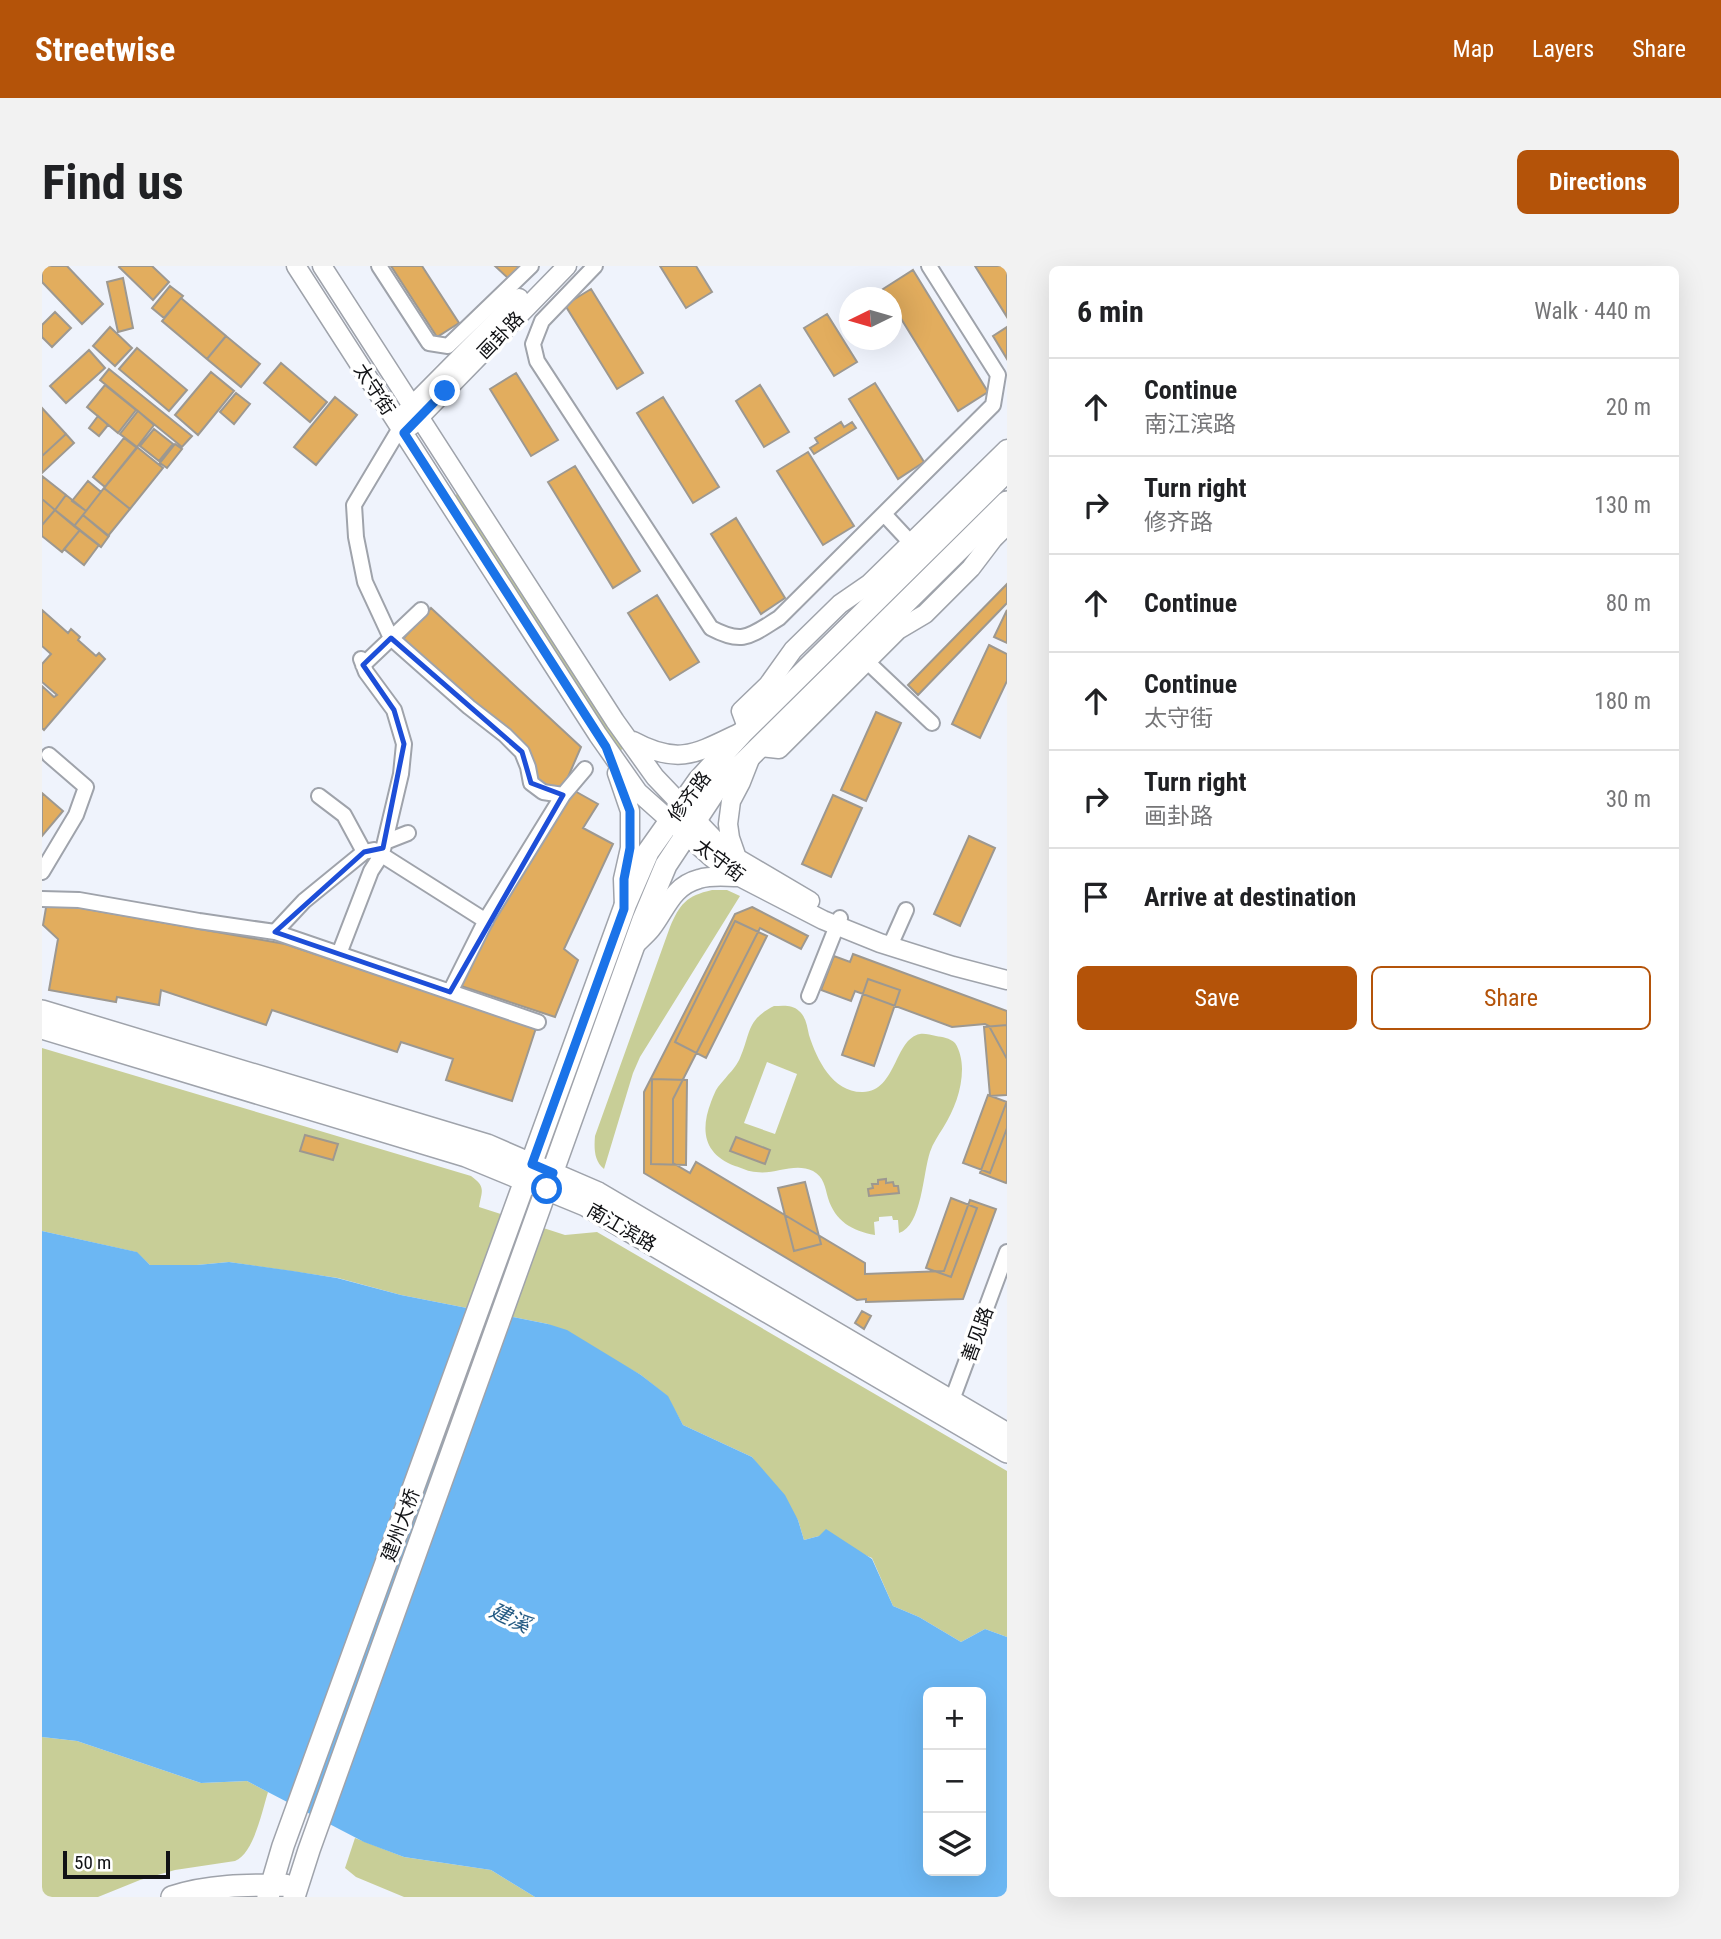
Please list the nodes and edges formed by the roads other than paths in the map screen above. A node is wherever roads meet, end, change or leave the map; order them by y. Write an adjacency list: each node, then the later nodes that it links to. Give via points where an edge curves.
1 (296, 266): 10 (street, 太守街)
2 (322, 266): 9 (street, 太守街)
3 (379, 266): 4 (street, via 429,343 448,346)
4 (531, 266)
5 (551, 266): 9 (street, 画卦路)
6 (567, 266): 9 (street, 画卦路)
7 (595, 266): 14 (street, via 542,321 533,344 537,361 711,628 727,637 743,638 779,618)
8 (929, 266): 14 (street, via 998,375 993,405)
9 (416, 412): 10 (street, 画卦路); 22 (street, 太守街)
10 (400, 428): 18 (street, via 354,505 365,583); 23 (street, 太守街)
11 (1007, 449): 16 (street)
12 (1007, 471): 21 (main road, 修齐路)
13 (1007, 502): 19 (main road, 修齐路)
14 (884, 514): 16 (street)
15 (1007, 525): 19 (street, via 925,614)
16 (911, 543): 21 (street, via 793,650 768,685 741,711)
17 (421, 610): 18 (street)
18 (391, 638): 27 (street, via 522,752 531,783 543,792); 31 (street, via 362,662 394,710 404,744)
19 (861, 657): 20 (street); 24 (main road, 修齐路)
20 (932, 723)
21 (746, 729): 22 (street, via 690,754 652,751); 29 (main road, 修齐路, via 699,780)
22 (627, 738): 29 (street, 太守街)
23 (606, 747): 29 (street, 太守街, via 638,792); 37 (street, via 630,811)
24 (755, 751): 29 (main road, 修齐路); 33 (street, via 731,801 728,824)
25 (49, 755): 34 (street, via 86,786 76,815)
26 (585, 769): 27 (street)
27 (563, 795): 39 (street)
28 (319, 796): 32 (street, via 344,815)
29 (683, 820): 33 (street, 太守街); 35 (street, 太守街, via 712,858); 37 (main road, 修齐路, via 648,852); 43 (main road, 修齐路)
30 (408, 833): 31 (street)
31 (383, 848): 32 (street); 39 (street); 44 (street)
32 (364, 852): 41 (street, via 304,901)
33 (737, 858): 40 (street, 太守街)
34 (42, 872)
35 (740, 877): 40 (street, 太守街); 43 (street, via 698,879 681,888)
36 (42, 899): 41 (street, via 79,900)
37 (624, 909): 52 (main road, 修齐路)
38 (906, 910): 42 (street)
39 (486, 921): 47 (street)
40 (839, 922): 42 (street, 太守街); 48 (street)
41 (275, 932): 44 (street)
42 (892, 942): 45 (street, 太守街); 46 (street, 太守街, via 953,967)
43 (633, 947): 53 (main road, 修齐路)
44 (339, 954): 47 (street)
45 (1007, 972)
46 (1007, 980)
47 (450, 992): 50 (street)
48 (809, 996)
49 (42, 1011): 52 (main road, 南江滨路, via 488,1145)
50 (538, 1022)
51 (42, 1028): 52 (main road, 南江滨路)
52 (529, 1172): 53 (main road, 南江滨路); 54 (main road, 修齐路)
53 (550, 1181): 55 (main road, 修齐路); 58 (main road, 南江滨路)
54 (513, 1214): 61 (main road, 建州大桥)
55 (535, 1222): 62 (main road, 建州大桥)
56 (1007, 1252): 58 (street, 善见路)
57 (1007, 1275): 58 (street, 善见路)
58 (952, 1411): 59 (main road, 南江滨路); 60 (main road, 南江滨路)
59 (1007, 1434)
60 (1007, 1452)
61 (270, 1891): 62 (main road); 63 (main road, via 244,1885)
62 (296, 1891)
63 (172, 1897)

